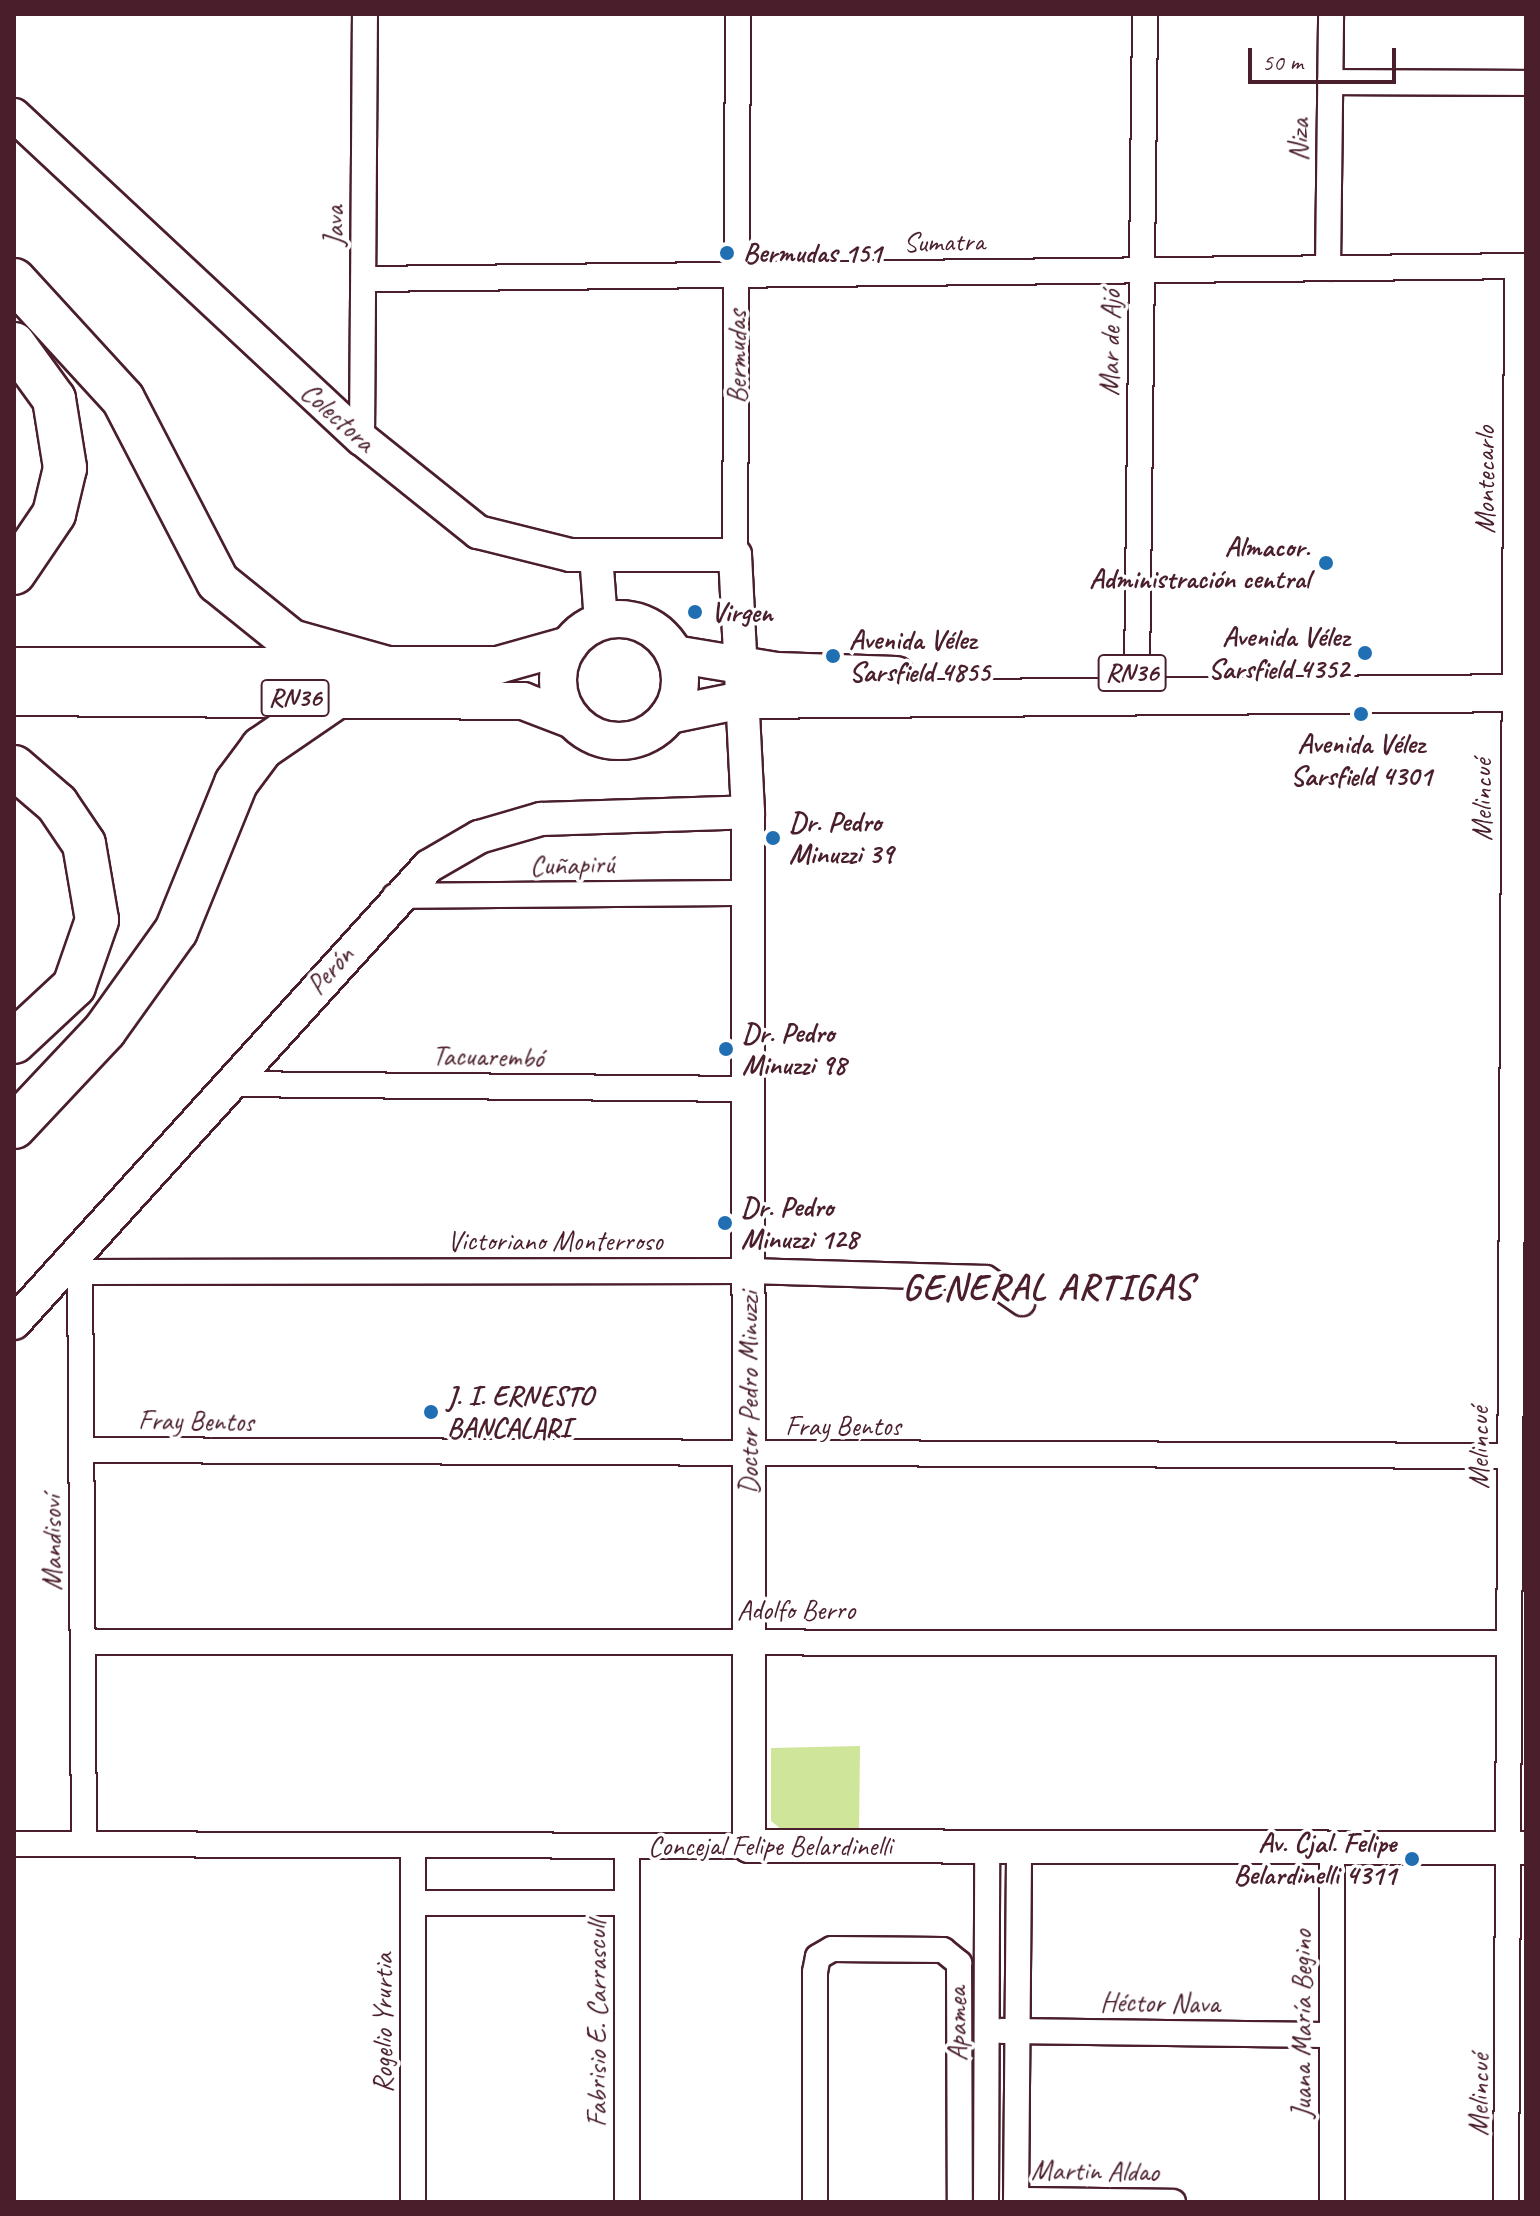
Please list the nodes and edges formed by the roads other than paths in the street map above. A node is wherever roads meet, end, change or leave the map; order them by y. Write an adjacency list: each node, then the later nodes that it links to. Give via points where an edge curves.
1 (365, 14): 12 (street, Java)
2 (738, 14): 11 (street, Bermudas)
3 (1145, 14): 10 (street, Mar de Ajó)
4 (1331, 14): 5 (street, Niza)
5 (1330, 82): 6 (street); 9 (street, Niza)
6 (1526, 83)
7 (14, 115): 15 (main road, Colectora)
8 (1521, 266): 9 (street, Sumatra); 26 (street, Montecarlo)
9 (1328, 268): 10 (street, Sumatra)
10 (1141, 270): 11 (street, Sumatra); 24 (street, Mar de Ajó)
11 (737, 274): 12 (street, Sumatra); 17 (street, Bermudas)
12 (364, 279): 15 (street, Java)
13 (14, 280): 23 (highway, via 123,399 218,582 291,641)
14 (14, 344): 18 (highway, via 54,399 65,443 54,514)
15 (362, 439): 16 (main road, Colectora, via 478,532 530,550)
16 (596, 555): 17 (main road, Colectora); 19 (main road)
17 (735, 555): 25 (main road, Bermudas)
18 (14, 573)
19 (601, 621): 20 (main road, RN36); 21 (main road, via 640,622)
20 (569, 645): 23 (main road, RN36, via 498,665); 30 (main road, via 558,675)
21 (674, 654): 25 (main road, RN36); 29 (main road, via 680,685)
22 (14, 666): 23 (main road, RN36)
23 (387, 668)
24 (1137, 673): 25 (main road, RN36); 26 (main road, RN36)
25 (740, 683): 26 (main road, RN36); 29 (main road, RN36); 32 (main road, Doctor Pedro Minuzzi)
26 (1519, 684): 45 (street, Melincué)
27 (14, 697): 28 (main road, RN36)
28 (335, 698): 30 (main road, RN36, via 523,701); 38 (highway, via 262,748 225,807 176,931 105,1030)
29 (669, 715): 30 (main road, RN36, via 630,740 599,738)
30 (573, 720)
31 (14, 767): 35 (highway, via 73,823 97,894 93,944 74,986)
32 (748, 812): 33 (main road, Doctor Pedro Minuzzi); 34 (main road, Perón, via 610,812 527,822 458,847)
33 (749, 893): 34 (street, Cuñapirú); 37 (main road, Doctor Pedro Minuzzi)
34 (395, 896): 36 (main road, Perón)
35 (14, 1042)
36 (228, 1084): 37 (street, Tacuarembó); 39 (main road, Perón)
37 (748, 1089): 40 (main road, Doctor Pedro Minuzzi)
38 (14, 1127)
39 (80, 1257): 40 (street, Victoriano Monterroso); 42 (main road, Perón); 43 (street, Mandisoví)
40 (749, 1271): 41 (street, Victoriano Monterroso, via 986,1278); 44 (main road, Doctor Pedro Minuzzi)
41 (1022, 1303)
42 (14, 1323)
43 (81, 1450): 44 (street, Fray Bentos); 47 (street, Mandisoví)
44 (749, 1456): 45 (street, Fray Bentos); 46 (main road, Doctor Pedro Minuzzi)
45 (1509, 1456): 48 (street, Melincué)
46 (749, 1640): 47 (street, Adolfo Berro); 48 (street, Adolfo Berro); 53 (main road, Doctor Pedro Minuzzi)
47 (83, 1642): 50 (street, Mandisoví)
48 (1508, 1643): 57 (street, Melincué)
49 (14, 1844): 50 (street, Concejal Felipe Belardinelli)
50 (84, 1844): 51 (street, Concejal Felipe Belardinelli)
51 (413, 1845): 52 (street, Concejal Felipe Belardinelli); 58 (street, Rogelio Yrurtia)
52 (627, 1846): 53 (street, Concejal Felipe Belardinelli); 59 (street, Fabrisio E. Carrascull)
53 (749, 1846): 54 (main road, Concejal Felipe Belardinelli)
54 (987, 1846): 55 (main road, Concejal Felipe Belardinelli); 60 (street, Apamea)
55 (1019, 1846): 56 (main road, Concejal Felipe Belardinelli); 61 (street)
56 (1332, 1847): 57 (main road, Concejal Felipe Belardinelli); 62 (street, Juana María Begino)
57 (1517, 1848): 63 (street, Melincué)
58 (413, 1903): 59 (street); 66 (street, Rogelio Yrurtia)
59 (627, 1903): 67 (street, Fabrisio E. Carrascull)
60 (987, 2031): 61 (street, Héctor Nava); 70 (street, Apamea)
61 (1017, 2032): 62 (street, Héctor Nava); 64 (street)
62 (1332, 2035): 72 (street, Juana María Begino)
63 (1518, 2036): 73 (street, Melincué)
64 (1016, 2201): 71 (street, Martin Aldao)
65 (1526, 2201): 73 (street)
66 (413, 2202)
67 (627, 2202)
68 (815, 2202): 69 (street, via 815,1972 818,1957 832,1949 943,1950 959,1963)
69 (960, 2202)
70 (986, 2202)
71 (1173, 2202)
72 (1332, 2202)
73 (1506, 2202)

